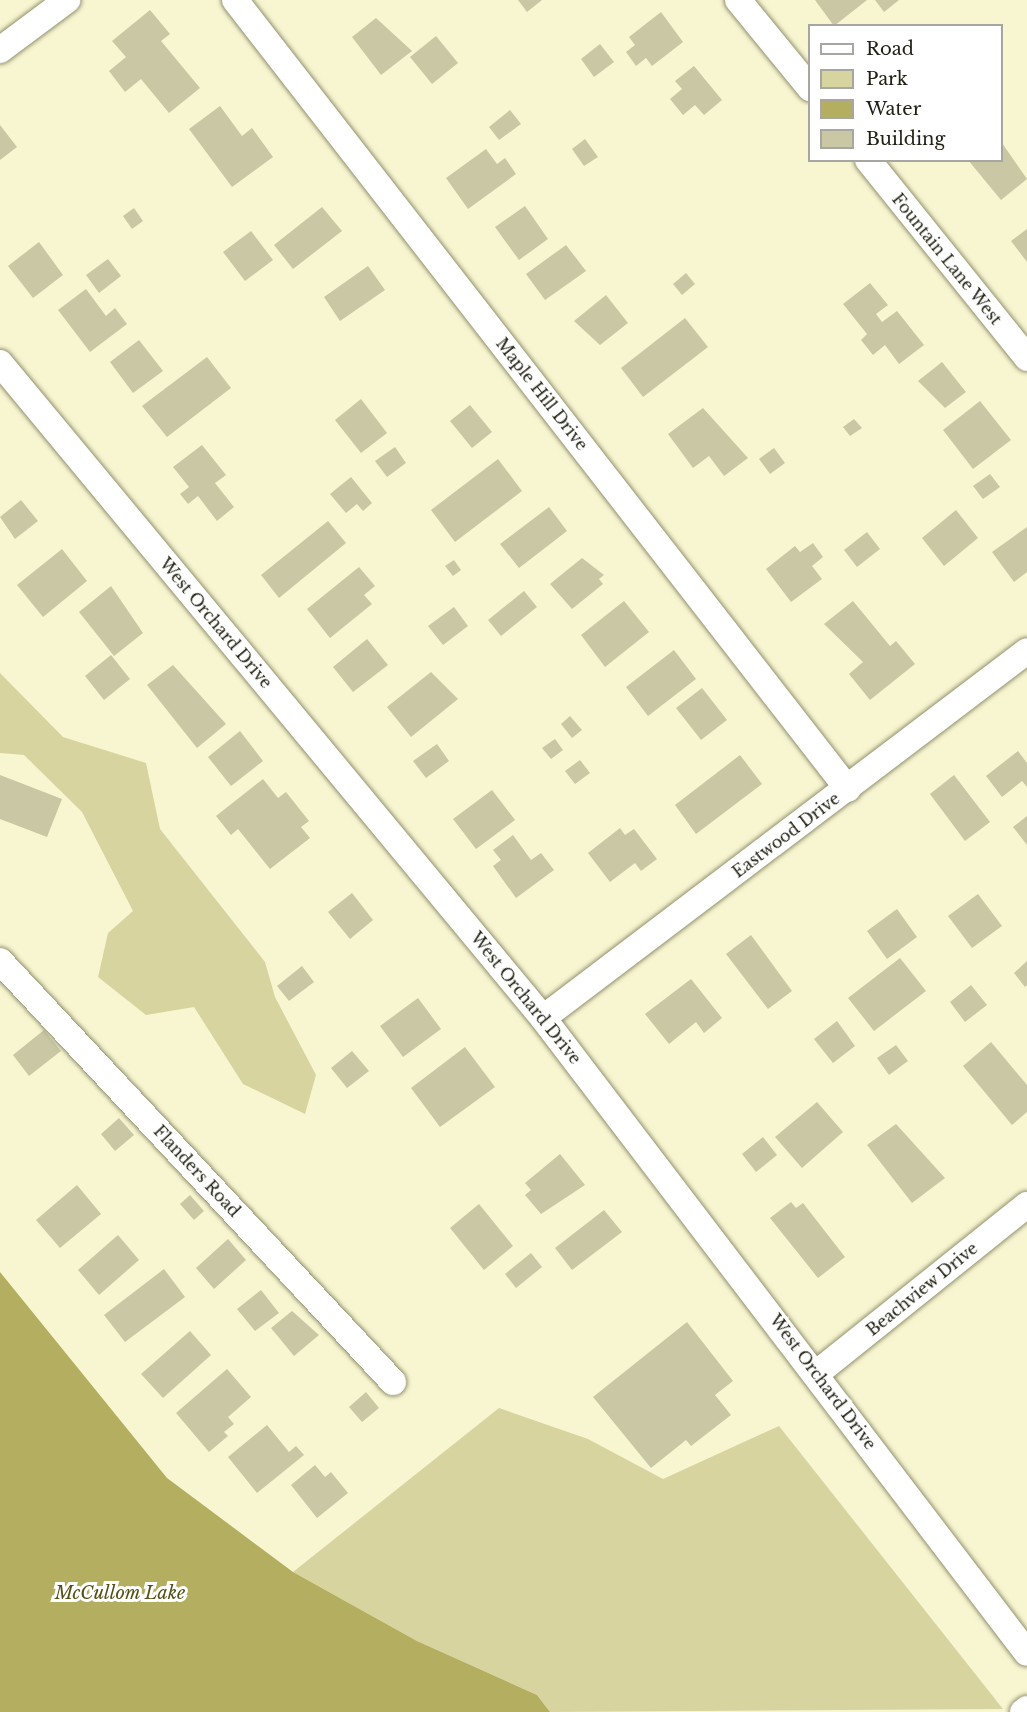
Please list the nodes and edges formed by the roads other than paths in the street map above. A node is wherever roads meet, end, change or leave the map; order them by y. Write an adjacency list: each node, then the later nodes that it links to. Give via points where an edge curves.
1 (67, 0): 4 (street)
2 (236, 0): 10 (street, Maple Hill Drive)
3 (738, 0): 5 (street)
4 (0, 50)
5 (808, 86)
6 (870, 162): 7 (street, Fountain Lane West)
7 (1027, 358)
8 (0, 363): 12 (street, West Orchard Drive)
9 (1027, 651): 10 (street, Eastwood Drive)
10 (848, 789): 12 (street, Eastwood Drive)
11 (0, 961): 15 (street, Flanders Road)
12 (543, 1018): 14 (street, West Orchard Drive)
13 (1027, 1205): 14 (street, Beachview Drive)
14 (817, 1373): 16 (street, West Orchard Drive)
15 (393, 1382)
16 (1027, 1653)
17 (1027, 1709): 18 (street)
18 (1023, 1712)

